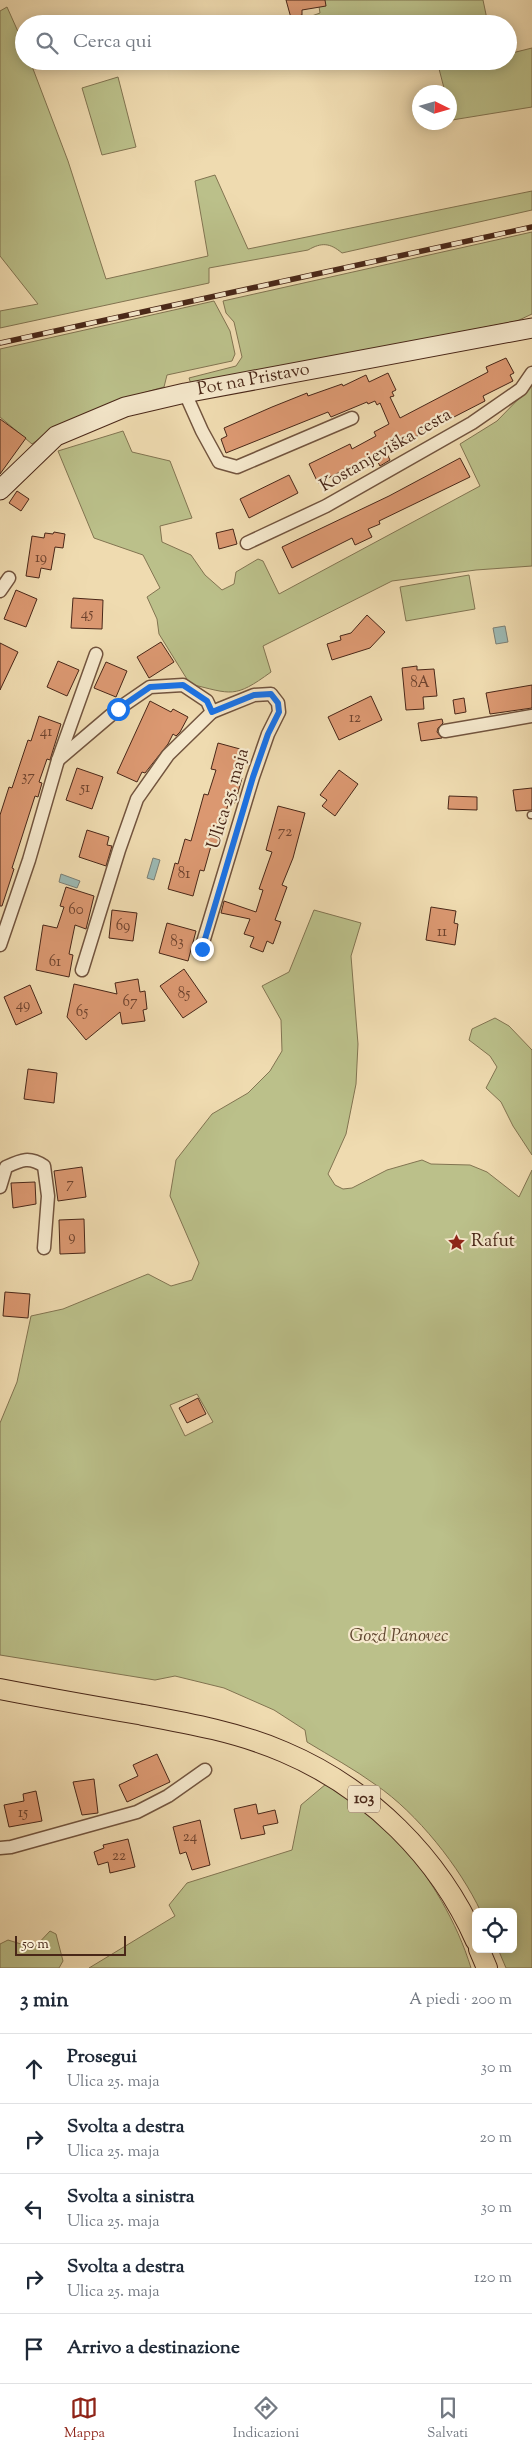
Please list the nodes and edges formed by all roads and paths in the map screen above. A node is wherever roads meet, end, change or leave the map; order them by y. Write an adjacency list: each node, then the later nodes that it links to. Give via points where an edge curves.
1 (531, 330): 3 (street, Pot na Pristavo)
2 (532, 373): 6 (street, Kostanjeviška cesta, via 521,389 472,423 326,506)
3 (185, 393): 4 (street, via 219,462 237,468); 5 (street, Pot na Pristavo, via 125,407 56,436)
4 (352, 418)
5 (0, 490)
6 (246, 544)
7 (9, 578): 8 (street)
8 (0, 591)
9 (96, 654): 13 (street)
10 (212, 712): 13 (street, via 207,701 183,685 150,687 118,709); 15 (street, Ulica 25. maja, via 254,695 271,694 278,703 279,712 253,777); 16 (street, Ulica 25. maja, via 168,755 137,799)
11 (532, 716): 12 (street)
12 (445, 731)
13 (58, 760): 14 (street)
14 (0, 945)
15 (202, 949)
16 (82, 970)
17 (0, 1187): 18 (street, via 6,1167 22,1159 35,1160 44,1166 48,1196)
18 (44, 1248)
19 (0, 1689): 22 (main road, 103, via 211,1730 252,1740 312,1765 383,1813 418,1849 448,1888)
20 (205, 1770): 21 (street, via 168,1796 136,1812 11,1848)
21 (0, 1848)
22 (472, 1934)
23 (480, 1953): 24 (main road)
24 (486, 1968)

